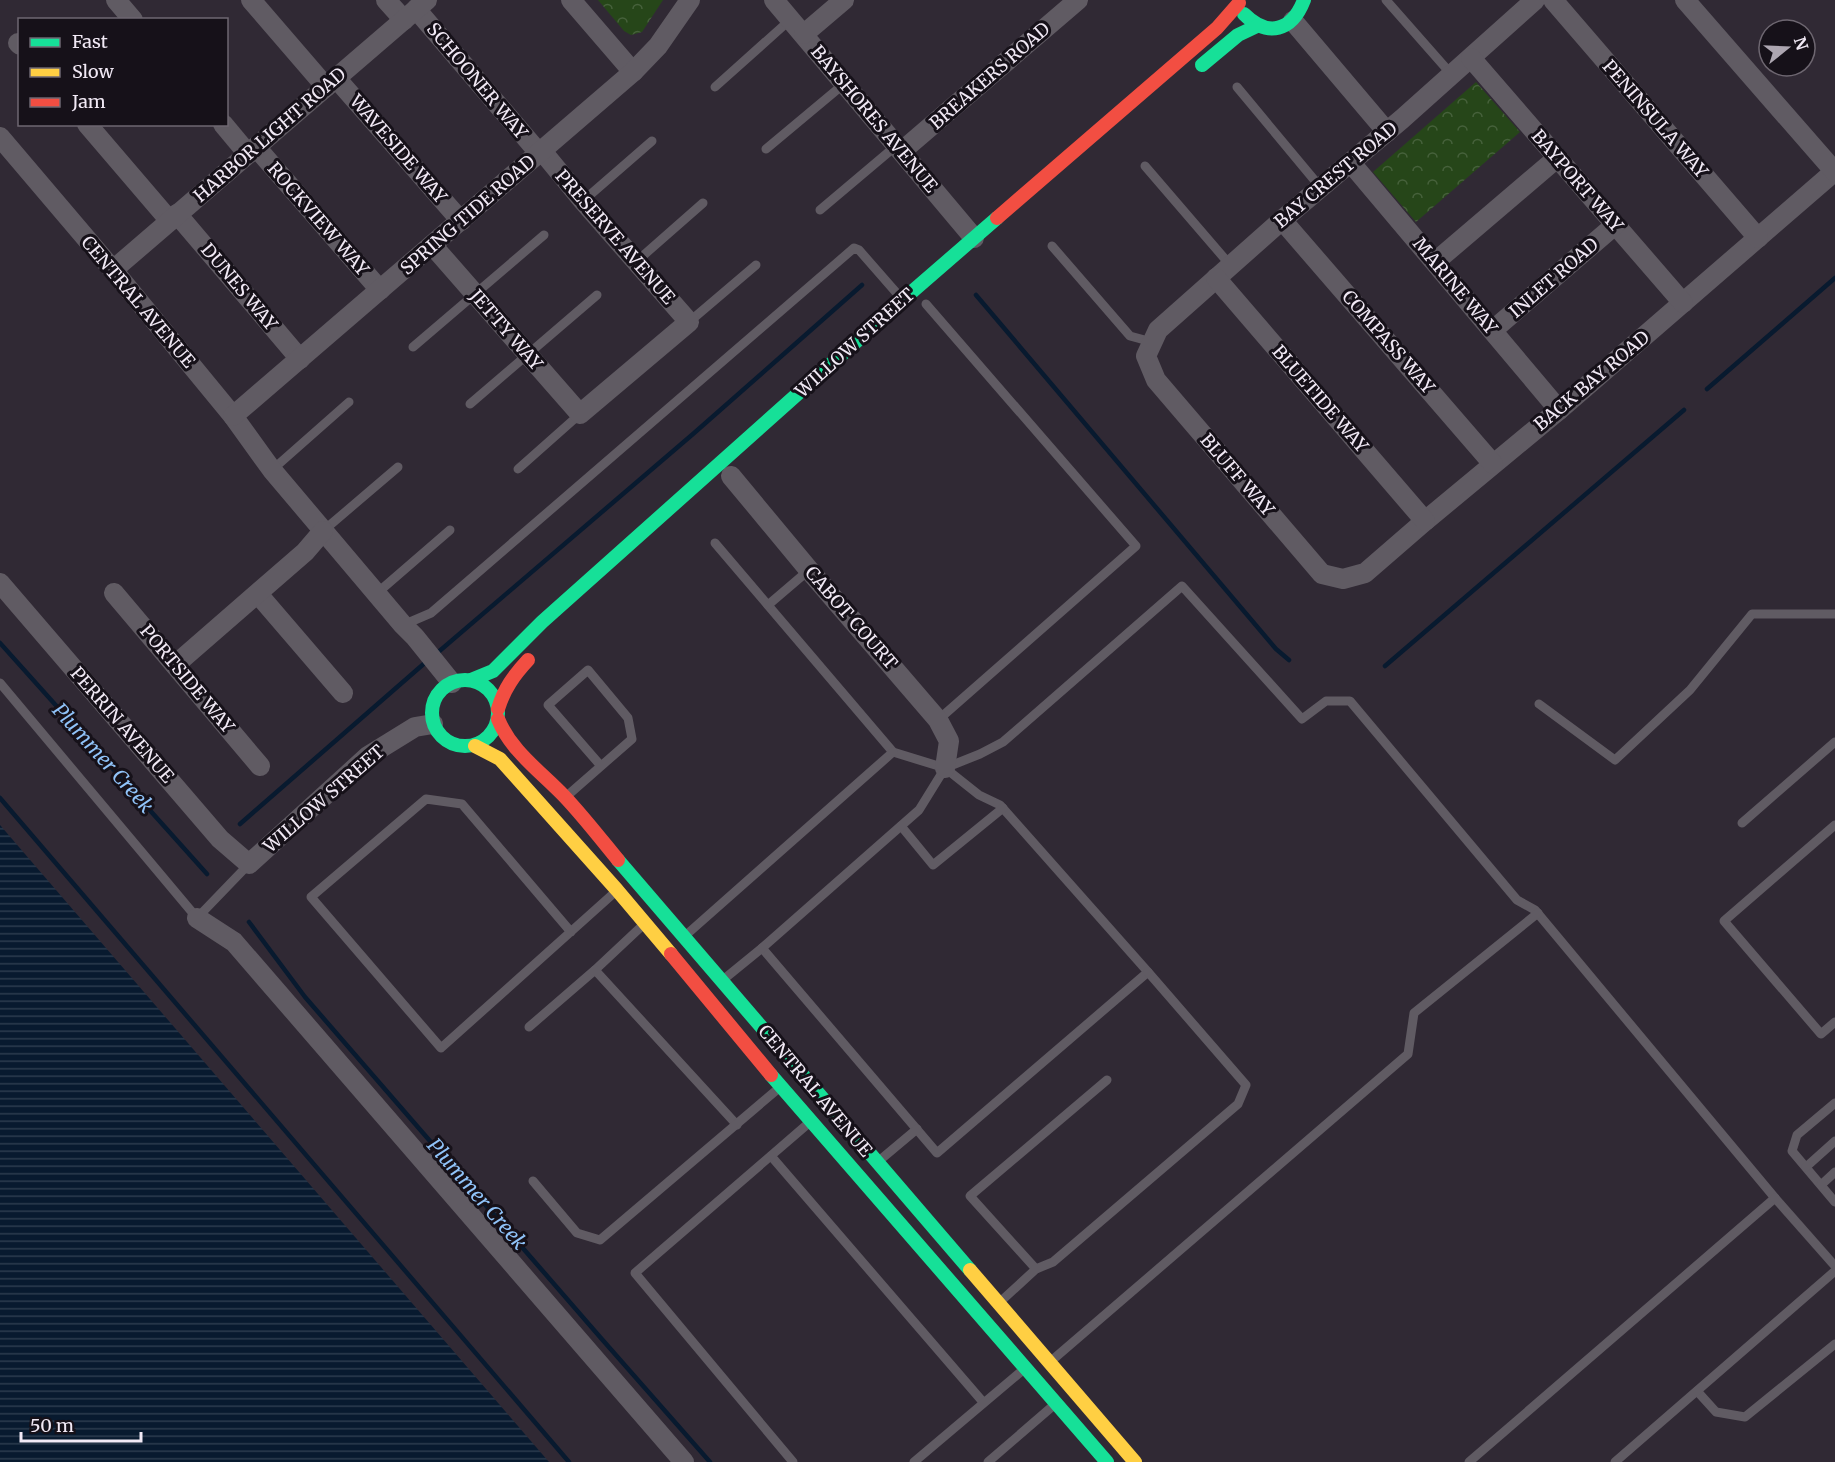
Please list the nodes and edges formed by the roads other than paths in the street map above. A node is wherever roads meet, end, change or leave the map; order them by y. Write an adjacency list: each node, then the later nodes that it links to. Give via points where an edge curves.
1 (116, 0): 16 (street)
2 (251, 0): 24 (street, WAVESIDE WAY)
3 (386, 0): 15 (street, SCHOONER WAY)
4 (571, 0): 21 (street)
5 (690, 0): 21 (street, SPRING TIDE ROAD, via 658,46)
6 (774, 0): 19 (street, BAYSHORES AVENUE)
7 (844, 0): 19 (street)
8 (1078, 0): 33 (street, BREAKERS ROAD)
9 (1304, 0): 17 (street)
10 (1386, 0): 22 (lane)
11 (1535, 0): 20 (street, BAY CREST ROAD)
12 (1552, 0): 51 (street, PENINSULA WAY)
13 (1685, 0): 40 (street)
14 (1239, 1): 18 (street, via 1243,12); 50 (street, WILLOW STREET, via 1217,28)
15 (415, 10): 24 (street, HARBOR LIGHT ROAD); 36 (street, SCHOONER WAY)
16 (131, 18)
17 (1293, 21): 18 (street, via 1277,28); 30 (street)
18 (1257, 26): 23 (street, via 1229,42)
19 (797, 27): 25 (street, BAYSHORES AVENUE); 26 (lane)
20 (1471, 58): 22 (street, BAY CREST ROAD); 37 (street, BAYPORT WAY)
21 (633, 72): 36 (street, SPRING TIDE ROAD)
22 (1452, 75): 30 (street, BAY CREST ROAD)
23 (1188, 77)
24 (331, 82): 34 (street, HARBOR LIGHT ROAD); 47 (street, WAVESIDE WAY)
25 (845, 83): 33 (street, BAYSHORES AVENUE); 35 (lane)
26 (715, 87)
27 (1237, 87): 41 (lane)
28 (89, 126): 45 (street, DUNES WAY)
29 (225, 126): 34 (street, ROCKVIEW WAY)
30 (1387, 132): 38 (street, BAY CREST ROAD)
31 (0, 137): 57 (street, CENTRAL AVENUE)
32 (652, 141): 42 (lane)
33 (899, 148): 44 (lane); 50 (street, BAYSHORES AVENUE)
34 (252, 150): 45 (street, HARBOR LIGHT ROAD); 59 (street, ROCKVIEW WAY)
35 (766, 150)
36 (540, 152): 42 (street, PRESERVE AVENUE); 47 (street, SPRING TIDE ROAD)
37 (1557, 158): 48 (street, BAYPORT WAY); 55 (street)
38 (1351, 163): 41 (street, BAY CREST ROAD); 55 (street, MARINE WAY)
39 (1145, 166): 58 (lane)
40 (1835, 171): 51 (street, BACK BAY ROAD)
41 (1321, 188): 46 (street, BAY CREST ROAD)
42 (583, 201): 54 (street, PRESERVE AVENUE)
43 (703, 203): 54 (lane)
44 (820, 210)
45 (174, 218): 57 (street, HARBOR LIGHT ROAD); 70 (street, DUNES WAY)
46 (1282, 220): 58 (street, BAY CREST ROAD); 76 (street, COMPASS WAY)
47 (461, 221): 52 (street, SPRING TIDE ROAD)
48 (1615, 225): 63 (street, BAYPORT WAY); 66 (street, INLET ROAD)
49 (544, 235): 60 (lane)
50 (974, 238): 62 (street, WILLOW STREET)
51 (1758, 238): 63 (street, BACK BAY ROAD)
52 (433, 246): 59 (street, SPRING TIDE ROAD); 60 (street, JETTY WAY)
53 (1052, 246): 68 (lane, via 1130,336)
54 (637, 261): 65 (street, PRESERVE AVENUE)
55 (1435, 262): 66 (street, MARINE WAY)
56 (756, 265): 65 (lane)
57 (113, 270): 75 (street, CENTRAL AVENUE)
58 (1223, 272): 68 (street, BAY CREST ROAD, via 1158,330); 81 (street, BLUETIDE WAY)
59 (380, 290): 70 (street, SPRING TIDE ROAD)
60 (474, 294): 67 (lane); 69 (street, JETTY WAY)
61 (597, 295): 69 (lane)
62 (903, 300): 93 (lane, via 854,248); 96 (street, WILLOW STREET, via 542,622 493,671)
63 (1683, 303): 73 (street, BACK BAY ROAD)
64 (925, 304): 101 (lane, via 1136,546)
65 (689, 322): 74 (street)
66 (1493, 330): 73 (street, MARINE WAY)
67 (412, 347)
68 (1149, 349): 86 (street, BLUFF WAY, via 1156,380 1322,574)
69 (528, 354): 72 (lane); 74 (street, JETTY WAY)
70 (300, 359): 75 (street, SPRING TIDE ROAD)
71 (349, 402): 78 (lane)
72 (470, 404)
73 (1559, 410): 76 (street, BACK BAY ROAD)
74 (580, 414): 79 (lane)
75 (233, 416): 78 (street, CENTRAL AVENUE)
76 (1493, 464): 81 (street, BACK BAY ROAD)
77 (398, 467): 83 (lane)
78 (272, 470): 83 (street, CENTRAL AVENUE)
79 (518, 470)
80 (731, 476): 85 (street, CABOT COURT)
81 (1425, 521): 86 (street, BACK BAY ROAD, via 1365,573)
82 (450, 530): 90 (lane)
83 (323, 531): 89 (street); 90 (street, CENTRAL AVENUE)
84 (715, 543): 91 (lane)
85 (809, 570): 91 (lane); 101 (street, CABOT COURT)
86 (1343, 579)
87 (0, 583): 115 (street, PERRIN AVENUE, via 220,839)
88 (114, 593): 95 (street, PORTSIDE WAY)
89 (258, 594): 95 (street); 98 (street)
90 (376, 594): 93 (street, CENTRAL AVENUE)
91 (768, 605): 105 (lane)
92 (1835, 614): 99 (lane, via 1752,614 1690,690 1615,760)
93 (409, 631): 96 (street, CENTRAL AVENUE)
94 (536, 652): 100 (street, via 506,683)
95 (175, 665): 106 (street, PORTSIDE WAY)
96 (456, 679): 100 (street, via 480,683 489,690); 102 (street, via 437,695)
97 (0, 683): 120 (lane)
98 (343, 693)
99 (1539, 704)
100 (498, 714): 104 (street, via 490,736); 109 (street, CENTRAL AVENUE, via 512,745)
101 (938, 720): 108 (street, CABOT COURT, via 949,741)
102 (433, 724): 104 (street, via 454,745); 115 (street, WILLOW STREET, via 415,727 368,756)
103 (1835, 742): 112 (lane)
104 (475, 746): 111 (street, CENTRAL AVENUE, via 500,759)
105 (893, 752): 108 (lane); 123 (lane)
106 (260, 766)
107 (601, 766): 107 (lane, via 632,739 628,718 588,670 548,705); 109 (lane)
108 (945, 768): 110 (lane); 114 (lane, via 919,810); 119 (lane, via 1003,742 1182,586 1302,719 1326,701 1350,701 1517,900)
109 (565, 797): 111 (lane); 116 (street, CENTRAL AVENUE)
110 (1003, 808): 114 (lane, via 933,865); 127 (lane)
111 (547, 811): 117 (street, CENTRAL AVENUE)
112 (1742, 823)
113 (1835, 825): 130 (lane, via 1724,921 1821,1034)
114 (901, 826): 124 (lane)
115 (249, 864): 120 (lane)
116 (632, 877): 117 (lane); 118 (street, CENTRAL AVENUE)
117 (617, 890): 121 (street, CENTRAL AVENUE); 122 (lane)
118 (659, 910): 121 (lane); 123 (street, CENTRAL AVENUE)
119 (1538, 913): 147 (lane); 155 (lane, via 1414,1013 1408,1054)
120 (197, 918): 159 (street, via 234,942)
121 (644, 924): 125 (street, CENTRAL AVENUE); 126 (lane)
122 (571, 932): 122 (lane, via 441,1048 311,897 426,799 462,804)
123 (683, 938): 125 (lane); 128 (street, CENTRAL AVENUE)
124 (762, 948): 128 (lane); 138 (lane)
125 (668, 951): 129 (street, CENTRAL AVENUE)
126 (595, 970): 131 (lane); 137 (lane)
127 (1148, 972): 138 (lane, via 938,1153); 150 (lane, via 1246,1085 1238,1104 1053,1262)
128 (722, 981): 129 (lane); 135 (street, CENTRAL AVENUE)
129 (705, 996): 133 (street, CENTRAL AVENUE)
130 (1835, 1022)
131 (529, 1027)
132 (1107, 1080): 150 (lane, via 970,1196)
133 (781, 1087): 136 (street, CENTRAL AVENUE); 137 (lane)
134 (1835, 1103): 142 (lane, via 1797,1135 1792,1151)
135 (827, 1106): 136 (lane); 141 (street, CENTRAL AVENUE)
136 (811, 1121): 140 (lane); 144 (street, CENTRAL AVENUE)
137 (737, 1125): 145 (lane, via 600,1240 577,1233)
138 (917, 1129): 141 (lane)
139 (1835, 1141): 142 (lane)
140 (771, 1156): 157 (lane); 160 (lane, via 635,1273)
141 (876, 1163): 144 (lane); 152 (street, CENTRAL AVENUE)
142 (1806, 1167): 146 (lane)
143 (1835, 1172): 146 (lane)
144 (859, 1177): 153 (street, CENTRAL AVENUE)
145 (533, 1181)
146 (1821, 1185): 148 (lane)
147 (1775, 1198): 149 (lane); 165 (lane)
148 (1835, 1202)
149 (1835, 1266)
150 (1035, 1269): 152 (lane)
151 (1835, 1271): 156 (lane)
152 (999, 1303): 153 (lane); 155 (street, CENTRAL AVENUE)
153 (982, 1318): 155 (street, CENTRAL AVENUE)
154 (1835, 1344): 156 (lane, via 1745,1417 1716,1413)
155 (1037, 1365): 157 (lane); 158 (street, CENTRAL AVENUE); 164 (street, CENTRAL AVENUE)
156 (1697, 1391): 166 (lane)
157 (984, 1402): 161 (lane)
158 (1056, 1403): 162 (lane); 163 (street, CENTRAL AVENUE)
159 (684, 1462)
160 (793, 1462)
161 (914, 1462)
162 (988, 1462)
163 (1107, 1462)
164 (1135, 1462)
165 (1469, 1462)
166 (1615, 1462)

